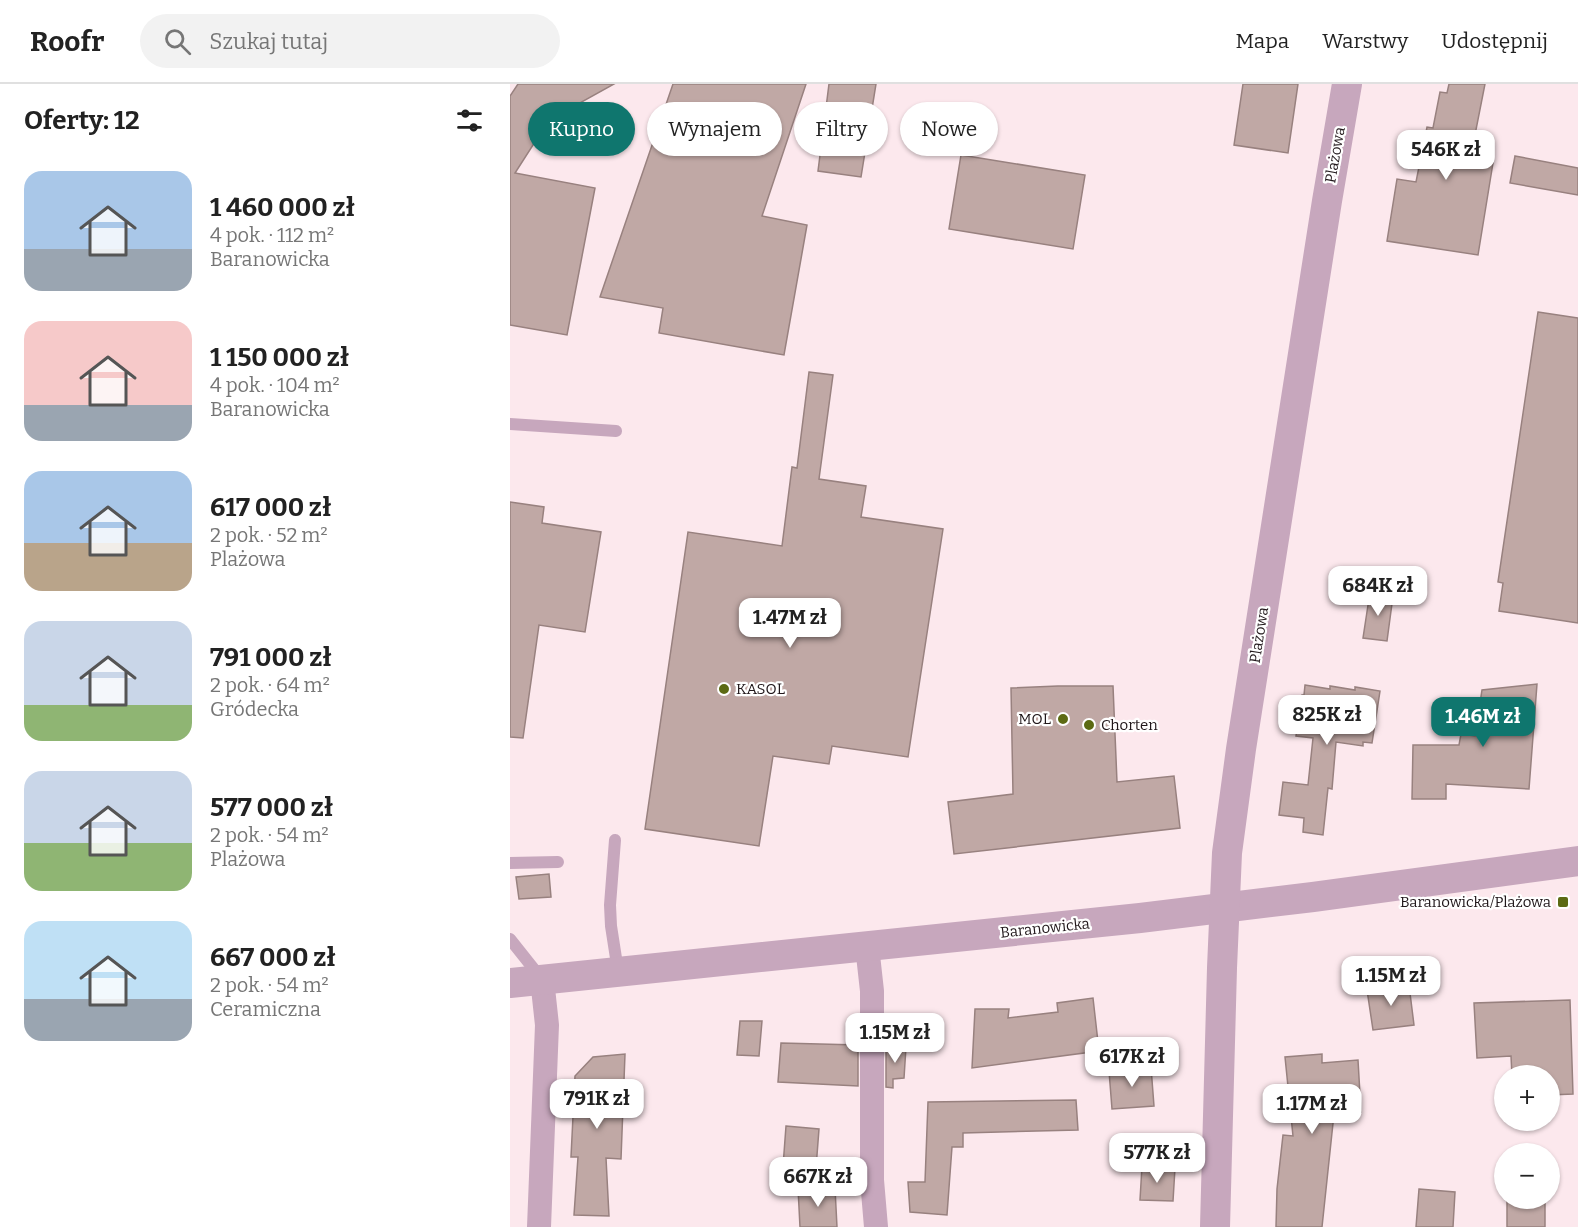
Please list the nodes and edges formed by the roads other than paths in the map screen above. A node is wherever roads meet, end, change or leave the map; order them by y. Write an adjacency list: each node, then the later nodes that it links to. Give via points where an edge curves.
1 (1347, 84): 8 (street, Plażowa, via 1241,749)
2 (510, 424): 3 (lane)
3 (616, 431)
4 (615, 840): 11 (lane, via 610,905)
5 (1578, 861): 8 (street, Baranowicka)
6 (558, 862): 7 (lane)
7 (510, 863)
8 (1224, 908): 10 (street, Baranowicka); 16 (street, Plażowa)
9 (510, 939): 12 (lane)
10 (867, 946): 11 (street, Baranowicka); 15 (street, via 872,991 872,1180)
11 (618, 971): 12 (street, Baranowicka)
12 (542, 980): 13 (street, Baranowicka); 14 (street, via 547,1025)
13 (510, 983)
14 (539, 1227)
15 (876, 1227)
16 (1215, 1227)

